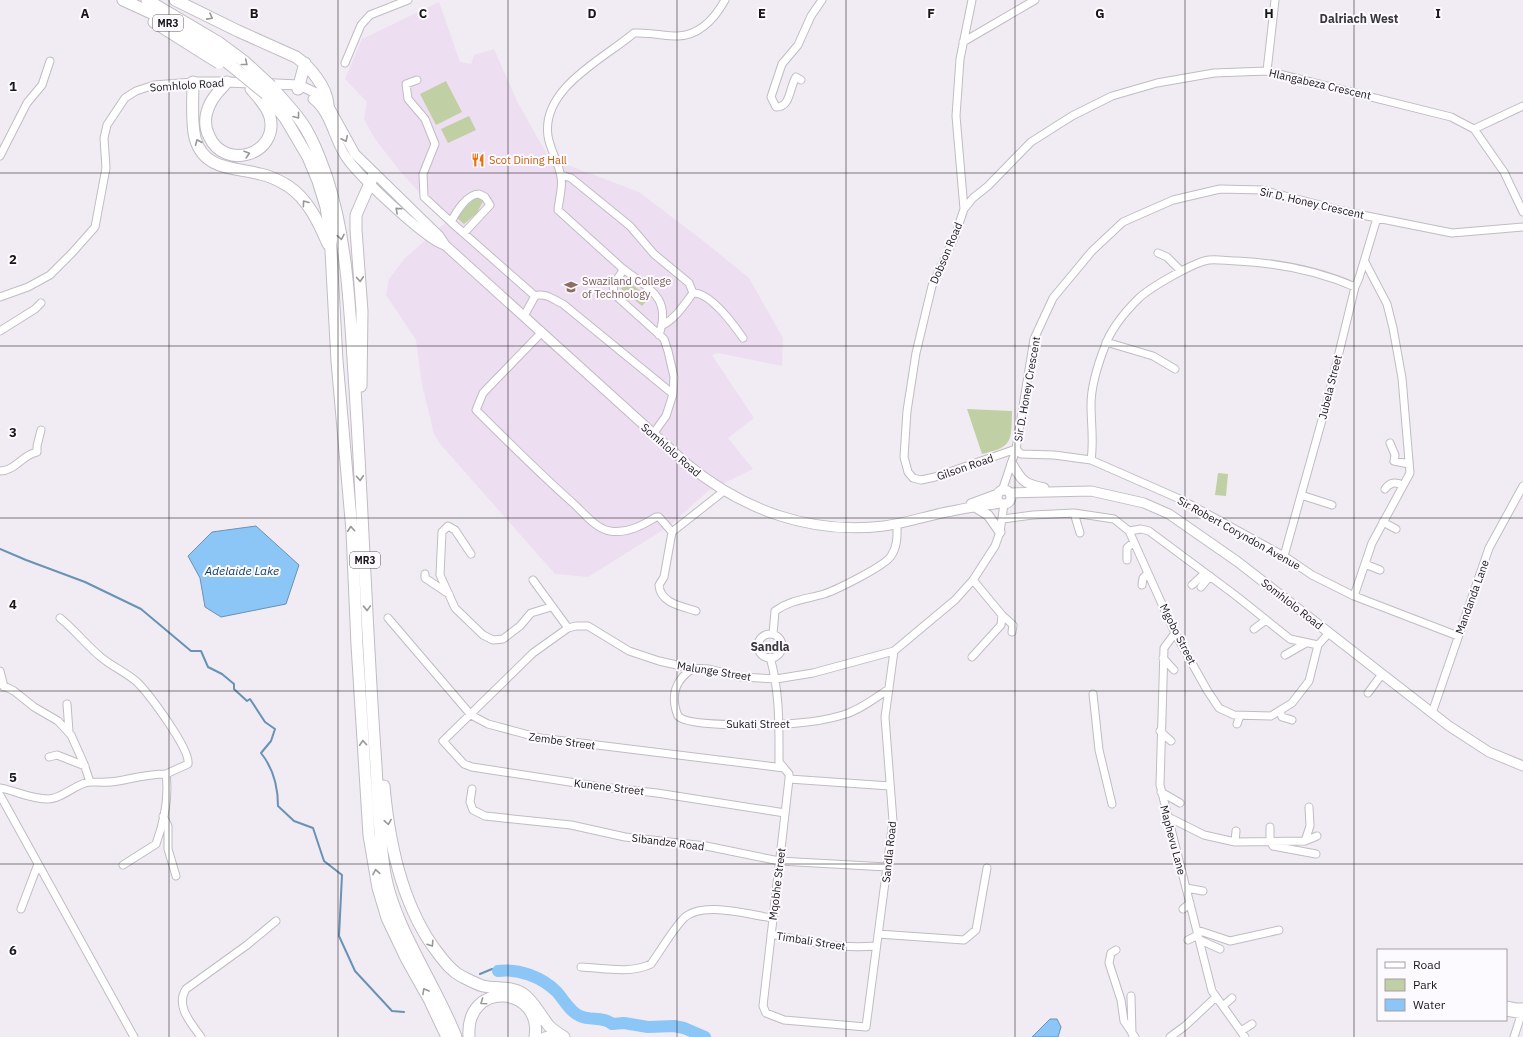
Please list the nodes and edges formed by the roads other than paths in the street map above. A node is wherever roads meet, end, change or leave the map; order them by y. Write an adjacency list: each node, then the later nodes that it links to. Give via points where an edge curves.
1 (122, 0): 12 (highway, MR3, via 158,16)
2 (147, 0): 12 (highway, MR3)
3 (175, 0): 14 (highway, one-way to 14, via 285,51)
4 (408, 0): 10 (street)
5 (725, 0): 27 (street, via 715,18 698,30 679,36 634,33 574,78 562,91 549,121 548,134)
6 (822, 0): 18 (street, via 811,16 798,46 782,64 771,97 776,107 787,104 796,77)
7 (972, 0): 11 (street, Dobson Road)
8 (1035, 0): 11 (street)
9 (1275, 0): 16 (street)
10 (391, 3): 15 (street, via 370,15 361,25)
11 (964, 42): 29 (street, Dobson Road, via 956,116)
12 (211, 48): 20 (highway, one-way to 12, bridge, via 210,105 206,130 214,145 222,152 243,156 256,151 265,143 270,129 270,117 251,89 220,64); 22 (highway, MR3, bridge, via 245,62)
13 (50, 61): 26 (street, via 42,85 27,103)
14 (305, 63): 21 (highway); 23 (highway, via 325,92)
15 (345, 63)
16 (1267, 71): 25 (street, Hlangabeza Crescent, via 1451,117); 29 (street, Hlangabeza Crescent, via 1214,73 1157,83 1112,96 1072,116 1031,142)
17 (418, 80): 32 (street, via 406,84 408,99 424,119 435,144 423,174 424,197)
18 (801, 80)
19 (193, 82): 20 (main road, Somhlolo Road); 35 (highway, one-way to 19, via 311,211 289,187 260,174 221,166 205,155 195,138); 43 (street, Somhlolo Road, via 154,85 125,98 107,125 104,138 106,168 95,227 50,275 28,287)
20 (227, 82): 21 (main road, Somhlolo Road)
21 (296, 86): 23 (main road, Somhlolo Road, via 316,93); 28 (main road, Somhlolo Road, via 319,104 345,156)
22 (268, 90): 35 (highway, MR3, via 299,140 318,181 326,207); 59 (highway, MR3, one-way to 59, via 299,117 326,176 333,199 348,277)
23 (328, 105): 28 (main road, Somhlolo Road, one-way to 28, via 351,149)
24 (1523, 106): 25 (street)
25 (1474, 129): 30 (street, Hlangabeza Crescent, via 1504,172)
26 (0, 156)
27 (561, 175): 38 (street, via 558,210); 41 (street, via 571,178 630,226 654,254 689,283)
28 (372, 179): 45 (main road, Somhlolo Road, via 439,236 445,245); 59 (highway, one-way to 59, via 356,215 362,311)
29 (964, 209): 63 (street, Dobson Road, via 955,236 932,286 916,353 907,411 904,457 908,472)
30 (1523, 212)
31 (1377, 218): 33 (street, Sir D. Honey Crescent, via 1452,233); 37 (street, Jubela Street); 57 (street, Sir D. Honey Crescent, via 1262,190 1220,189 1173,200 1123,222 1092,251 1053,298 1034,339)
32 (451, 222): 34 (street); 34 (street, via 472,196 480,194 485,197 490,205)
33 (1523, 227)
34 (464, 233): 42 (street)
35 (331, 250): 197 (highway, MR3, one-way to 35, via 387,918 378,888 369,835 352,532 337,361)
36 (1158, 253): 39 (street, via 1167,257)
37 (1365, 262): 40 (street, Jubela Street); 60 (street, via 1387,304 1393,328 1402,378)
38 (622, 268): 46 (street, via 656,294 662,303); 49 (street, via 613,285 614,294)
39 (1181, 271): 40 (street, via 1208,260 1251,262 1296,267 1330,276); 51 (street, via 1138,298 1118,322)
40 (1355, 287): 69 (street, Jubela Street)
41 (693, 293): 46 (street, via 670,321); 50 (street, via 704,295)
42 (535, 296): 45 (street); 53 (street, via 542,294 563,304)
43 (0, 297)
44 (41, 303): 47 (street)
45 (524, 316): 48 (main road, Somhlolo Road)
46 (663, 325): 49 (street)
47 (0, 331)
48 (542, 332): 55 (main road, Somhlolo Road); 80 (street, via 483,393 476,410 534,468 596,524 610,531 621,532 659,517)
49 (659, 335): 53 (street, via 664,339 668,351 674,377)
50 (744, 338)
51 (1106, 342): 52 (street, via 1153,356); 58 (street, via 1091,404)
52 (1174, 369)
53 (673, 394): 55 (street, via 661,426)
54 (41, 430): 62 (street, via 37,452 29,453 8,471)
55 (653, 434): 67 (main road, Somhlolo Road, via 704,479)
56 (1390, 443): 60 (street, via 1395,456 1394,461)
57 (1016, 449): 58 (street, Sir Robert Coryndon Avenue, via 1021,454); 61 (street, Sir D. Honey Crescent); 63 (street, Gilson Road, via 935,477 922,480)
58 (1091, 460): 85 (street, Sir Robert Coryndon Avenue, via 1182,500)
59 (359, 462): 136 (highway, MR3, one-way to 136)
60 (1409, 464): 64 (street, via 1410,473)
61 (1011, 467): 68 (main road, via 1024,482); 70 (street, Sir D. Honey Crescent)
62 (0, 471)
63 (913, 478)
64 (1403, 485): 66 (street, via 1396,482); 76 (street)
65 (1523, 486): 111 (street, Mandanda Lane, via 1490,548)
66 (1385, 489)
67 (724, 491): 77 (main road, Somhlolo Road, via 756,508 805,523 864,528); 80 (street)
68 (1047, 491): 70 (main road, Somhlolo Road); 109 (main road, Somhlolo Road, via 1091,491 1112,494 1144,503 1169,514 1238,562)
69 (1301, 495): 71 (street); 85 (street, Jubela Street)
70 (1004, 497): 72 (main road, Somhlolo Road); 73 (main road, Somhlolo Road); 75 (street, Malunge Street)
71 (1332, 505)
72 (974, 507): 73 (main road, Somhlolo Road); 81 (main road, via 988,515)
73 (953, 510): 77 (main road, Somhlolo Road)
74 (1074, 513): 75 (street, Mgobo Street); 79 (street, Mgobo Street, via 1114,519); 82 (street)
75 (1003, 519): 81 (street, Malunge Street)
76 (1383, 522): 78 (street); 87 (street)
77 (897, 524): 110 (street, via 896,546 890,558 850,584 825,594 785,604 775,611)
78 (1396, 529)
79 (1129, 531): 83 (street, Mgobo Street); 91 (street, via 1149,531)
80 (672, 532): 100 (street, via 664,578 659,585 659,591 672,603)
81 (1000, 532): 93 (street, Malunge Street, via 995,546)
82 (1080, 533)
83 (1134, 542): 86 (street, via 1127,548); 89 (street, Mgobo Street)
84 (471, 554): 97 (street, via 455,530 445,527 442,532 440,575)
85 (1284, 556): 98 (street, Sir Robert Coryndon Avenue, via 1312,575)
86 (1127, 560)
87 (1365, 564): 88 (street); 98 (street)
88 (1380, 570)
89 (1148, 573): 94 (street, via 1143,578); 108 (street, Mgobo Street)
90 (425, 574): 97 (street, via 425,578)
91 (1207, 574): 95 (street); 96 (street); 104 (street)
92 (533, 580): 99 (street)
93 (973, 580): 101 (street); 114 (street, Malunge Street, via 955,600)
94 (1142, 585)
95 (1192, 585)
96 (1201, 587)
97 (449, 594): 99 (street, via 455,608 483,635 493,640 503,639 520,626 531,613)
98 (1354, 596): 111 (street, Sir Robert Coryndon Avenue)
99 (551, 607): 105 (street)
100 (696, 611)
101 (1002, 615): 107 (street, via 1013,626); 117 (street, via 1001,625)
102 (60, 618): 145 (street, via 102,658 136,681 155,702 189,759 183,768)
103 (388, 618): 131 (street, Zembe Street)
104 (1266, 620): 106 (street); 112 (street, via 1290,639)
105 (568, 628): 119 (street, Malunge Street, via 588,626 629,651 659,661); 131 (street, Malunge Street, via 533,653)
106 (1254, 629)
107 (1012, 632)
108 (1175, 633): 118 (street, Maphevu Lane, via 1164,648); 132 (street, Mgobo Street, via 1219,708)
109 (1329, 633): 113 (street, Mgobo Street); 122 (main road, Somhlolo Road)
110 (773, 634): 116 (street, via 780,639 782,647 778,655); 116 (street, via 764,635 758,646 762,654)
111 (1458, 636): 130 (street, Mandanda Lane)
112 (1306, 643): 113 (street); 115 (street)
113 (1318, 645): 129 (street, Mgobo Street, via 1309,681 1292,703)
114 (894, 651): 123 (street, Malunge Street, via 813,673); 125 (street, Sandla Road)
115 (1285, 655)
116 (770, 657): 123 (street)
117 (972, 657)
118 (1163, 658): 120 (street); 137 (street, Maphevu Lane)
119 (694, 668): 123 (street, Malunge Street, via 742,677); 134 (street, Sukati Street, via 680,679 676,686 674,701 680,719 729,724)
120 (1174, 670)
121 (0, 671): 124 (street)
122 (1382, 674): 126 (street); 130 (main road, Somhlolo Road)
123 (776, 679): 134 (street)
124 (2, 685): 138 (street, via 58,721)
125 (889, 689): 134 (street, Sukati Street, via 846,714 811,722); 148 (street, Sandla Road, via 885,728)
126 (1368, 693)
127 (1093, 694): 154 (street, via 1099,750)
128 (66, 704): 138 (street)
129 (1280, 711): 132 (street, Mgobo Street, via 1271,716); 133 (street, via 1282,717)
130 (1432, 713): 143 (main road, Somhlolo Road, via 1489,752)
131 (472, 715): 139 (street, Malunge Street); 144 (street, Zembe Street, via 488,724 540,738)
132 (1240, 716): 135 (street)
133 (1292, 720)
134 (779, 724): 144 (street, via 779,762)
135 (1237, 724)
136 (372, 729): 202 (highway, MR3, via 386,878 396,911); 206 (highway, one-way to 206, via 381,757 386,806 397,865 413,910 429,941 445,963 459,975 483,986 505,988 521,993 531,1001 551,1028)
137 (1160, 731): 140 (street); 151 (street, Maphevu Lane)
138 (69, 732): 142 (street)
139 (443, 741): 156 (street, Kunene Street, via 464,764 472,767)
140 (1171, 741)
141 (49, 757): 142 (street, via 57,755)
142 (85, 766): 147 (street)
143 (1523, 766)
144 (784, 768): 146 (street, via 789,774)
145 (166, 774): 147 (street, via 145,774 117,781); 157 (street)
146 (789, 779): 148 (street); 156 (street, Mqobhe Street)
147 (90, 782): 149 (street, via 49,799 34,798)
148 (890, 786): 169 (street, Sandla Road, via 893,821)
149 (0, 788)
150 (472, 789): 166 (street, Sibandze Road, via 470,802 473,810 485,816 571,825 625,836 706,846)
151 (1161, 792): 153 (street); 158 (street, Maphevu Lane)
152 (0, 795): 167 (street)
153 (1180, 803)
154 (1112, 804)
155 (1308, 807): 163 (street, via 1310,826)
156 (785, 813): 166 (street, Mqobhe Street)
157 (163, 816): 168 (street, via 156,844); 171 (street, via 168,826 168,849)
158 (1166, 816): 164 (street, via 1204,835); 172 (street, Maphevu Lane, via 1167,833)
159 (1270, 827): 162 (street)
160 (1236, 830): 164 (street)
161 (1317, 836): 163 (street)
162 (1270, 841): 163 (street); 164 (street); 165 (street, via 1273,846)
163 (1305, 841)
164 (1235, 842)
165 (1316, 854)
166 (780, 861): 169 (street, Sibandze Road); 177 (street, Mqobhe Street)
167 (38, 864): 175 (street); 200 (street)
168 (123, 865)
169 (887, 867): 181 (street, Sandla Road)
170 (987, 868): 181 (street, via 976,930 964,940)
171 (176, 876)
172 (1186, 888): 173 (street); 174 (street, Maphevu Lane)
173 (1203, 891)
174 (1190, 903): 176 (street); 182 (street, Maphevu Lane)
175 (22, 909)
176 (1183, 909)
177 (772, 918): 180 (street, Mqobhe Street); 187 (street, via 708,909 692,913 684,919 651,964 643,968 631,970)
178 (276, 921): 201 (street, via 186,989 182,1006)
179 (1279, 930): 182 (street, via 1230,941)
180 (770, 934): 184 (street, Timbali Street, via 849,948); 196 (street, Mqobhe Street, via 763,1000 766,1013 784,1020)
181 (878, 934): 184 (street, Sandla Road)
182 (1198, 935): 183 (street); 185 (street); 188 (street, Maphevu Lane)
183 (1188, 940)
184 (876, 946): 196 (street, Sandla Road)
185 (1220, 949)
186 (1116, 950): 199 (street, via 1111,953 1109,962 1121,1000 1124,1021)
187 (582, 967)
188 (1211, 993): 192 (street, Maphevu Lane); 207 (street, via 1185,1026)
189 (1131, 996): 199 (street)
190 (1232, 998): 192 (street)
191 (1507, 1004): 193 (street)
192 (1223, 1006): 198 (street, Maphevu Lane)
193 (1523, 1011): 194 (street); 208 (street)
194 (1507, 1012)
195 (1252, 1024): 198 (street)
196 (866, 1028)
197 (445, 1033)
198 (1243, 1034)
199 (1134, 1036)
200 (134, 1037)
201 (201, 1037)
202 (456, 1037)
203 (469, 1037): 204 (highway, one-way to 203, via 535,1021 530,1011 517,1000 503,995 492,996 477,1007 470,1020)
204 (534, 1037)
205 (544, 1037): 206 (main road)
206 (563, 1037)
207 (1170, 1037)
208 (1514, 1037)

